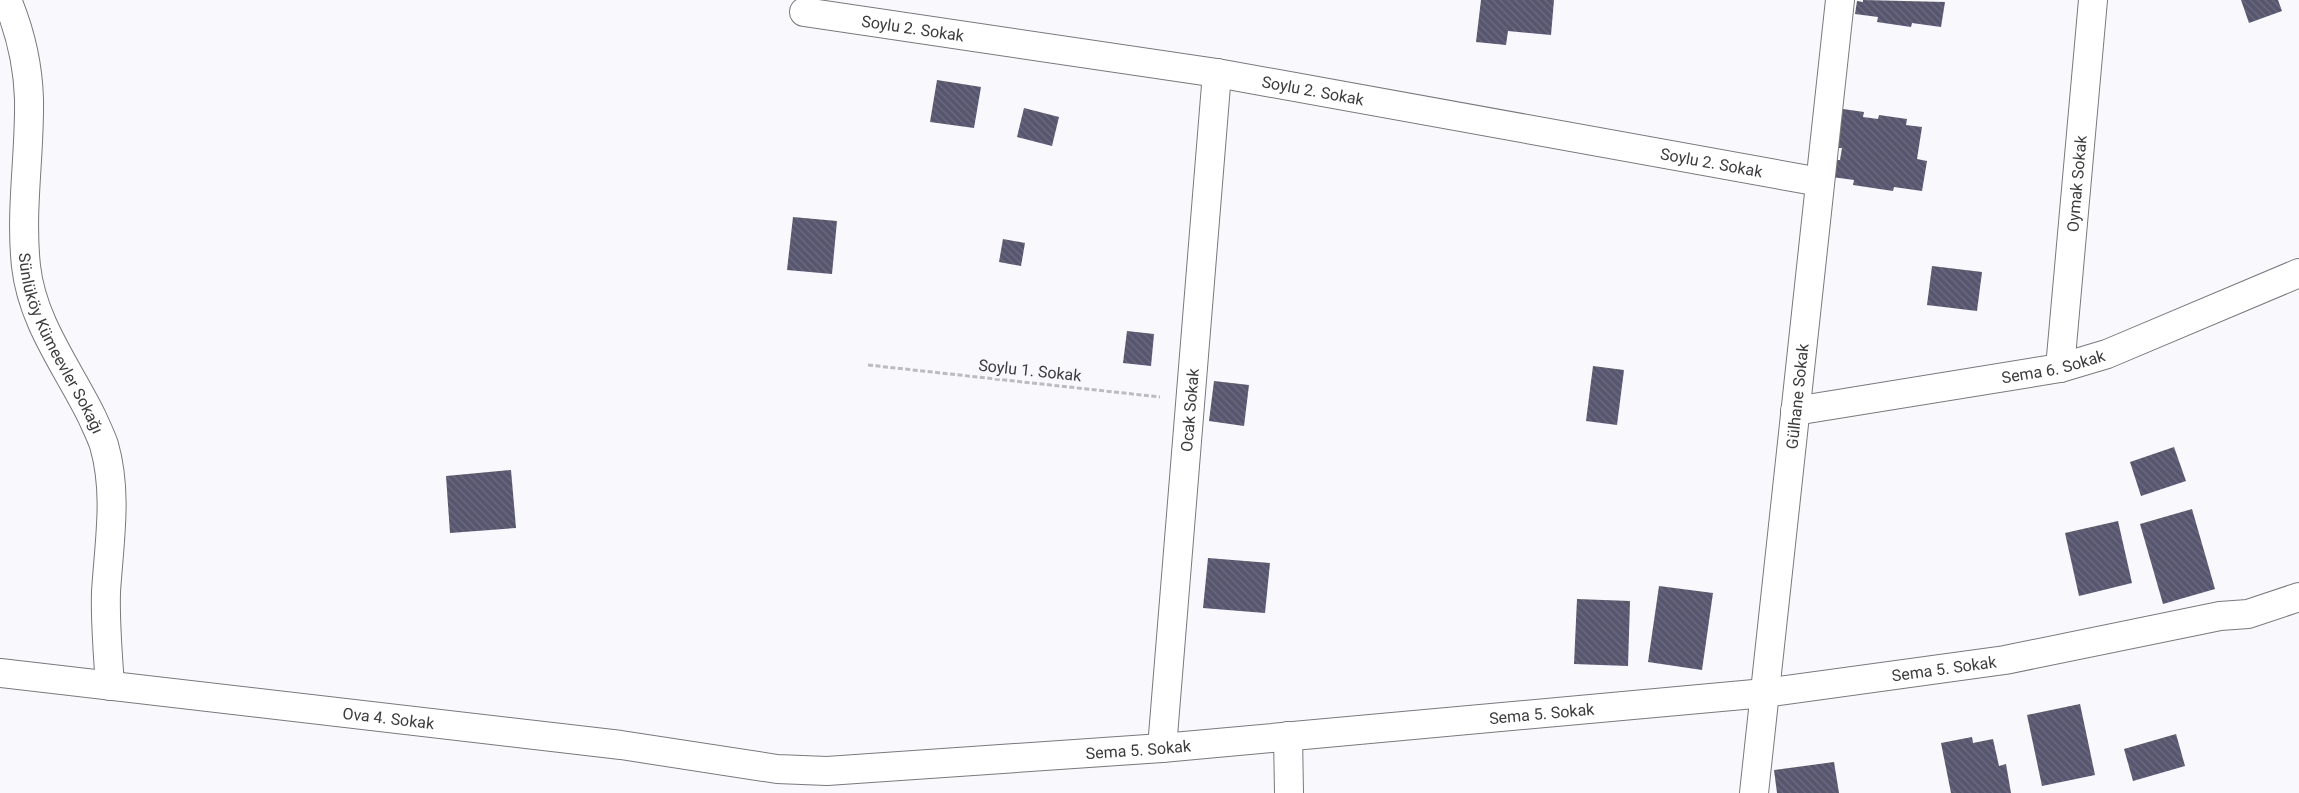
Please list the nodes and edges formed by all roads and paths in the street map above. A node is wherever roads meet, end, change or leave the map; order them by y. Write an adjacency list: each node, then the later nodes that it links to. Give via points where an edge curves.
1 (7, 0): 14 (street, Sünlüköy Kümeevler Sokağı, via 15,18 24,58 29,99 23,222 26,267 33,300 47,337 80,392 104,443 111,476 111,546 106,592)
2 (1840, 0): 6 (street, Gülhane Sokak)
3 (2093, 0): 9 (street, Oymak Sokak)
4 (804, 12): 5 (street, Soylu 2. Sokak)
5 (1217, 73): 6 (street, Soylu 2. Sokak); 10 (street, Ocak Sokak)
6 (1820, 182): 11 (street, Gülhane Sokak)
7 (2299, 273): 9 (street, Sema 6. Sokak, via 2107,354)
8 (868, 365): 10 (path, Soylu 1. Sokak)
9 (2060, 368): 11 (street, Sema 6. Sokak)
10 (1190, 400): 17 (street, Ocak Sokak)
11 (1795, 410): 15 (street, Gülhane Sokak)
12 (2299, 597): 15 (street, Sema 5. Sokak, via 2248,614 2220,616 2005,660)
13 (0, 673): 14 (street, Ova 4. Sokak)
14 (110, 686): 18 (street, Ova 4. Sokak, via 621,745)
15 (1765, 693): 16 (street, Sema 5. Sokak); 20 (street, Gülhane Sokak)
16 (1288, 736): 17 (street, Sema 5. Sokak); 19 (street)
17 (1162, 748): 18 (street, Sema 5. Sokak, via 827,771)
18 (777, 769)
19 (1289, 793)
20 (1754, 793)

